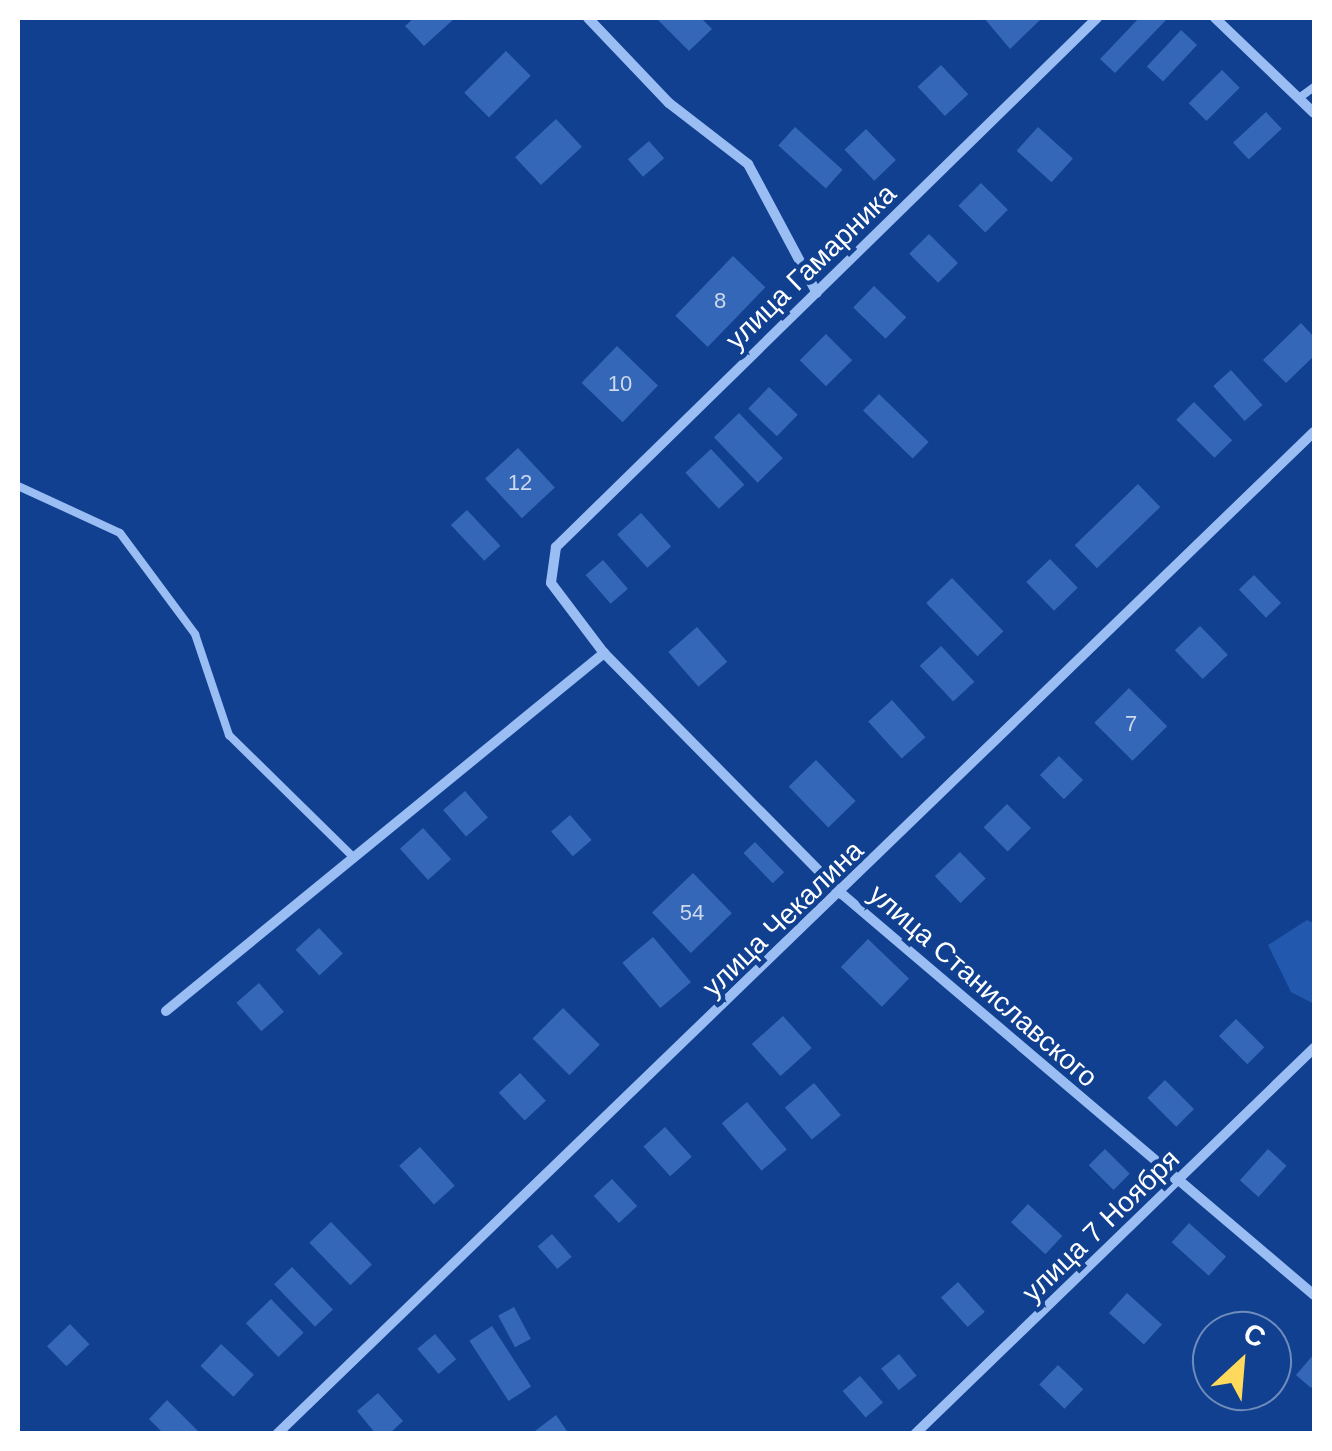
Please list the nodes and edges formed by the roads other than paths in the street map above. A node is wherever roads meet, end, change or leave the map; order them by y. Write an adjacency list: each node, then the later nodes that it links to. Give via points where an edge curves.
1 (588, 18): 7 (street, via 669,103 748,164)
2 (1097, 18): 7 (street, улица Гамарника)
3 (1215, 18): 5 (street)
4 (1314, 87): 5 (lane)
5 (1299, 98): 6 (street)
6 (1314, 114)
7 (817, 293): 10 (street, улица Гамарника)
8 (1314, 432): 13 (street, улица Чекалина)
9 (18, 486): 12 (lane, via 120,533 195,634 228,735)
10 (556, 547): 11 (street, улица Станиславского, via 552,583)
11 (604, 652): 12 (street); 13 (street, улица Станиславского)
12 (353, 857): 14 (street)
13 (842, 894): 16 (street, улица Станиславского); 18 (street, улица Чекалина)
14 (166, 1010)
15 (1314, 1048): 16 (street, улица 7 Ноября)
16 (1179, 1184): 17 (street, улица Станиславского); 19 (street, улица 7 Ноября)
17 (1314, 1295)
18 (277, 1434)
19 (915, 1434)

